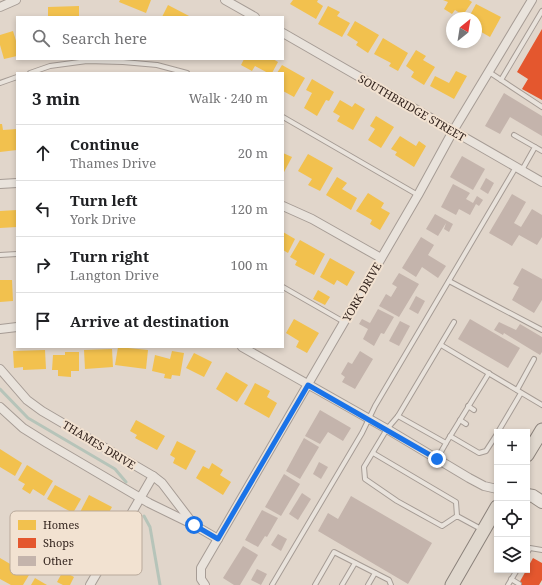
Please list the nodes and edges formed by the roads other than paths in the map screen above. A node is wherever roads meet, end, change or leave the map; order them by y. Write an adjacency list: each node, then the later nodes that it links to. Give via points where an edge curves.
1 (16, 0): 4 (street)
2 (225, 0): 6 (street)
3 (528, 1): 10 (street, YORK DRIVE)
4 (0, 7)
5 (542, 11): 12 (lane)
6 (253, 16)
7 (284, 34): 16 (street, SOUTHBRIDGE STREET)
8 (33, 72): 9 (lane, via 50,66 87,61 157,65)
9 (183, 72)
10 (488, 72): 12 (lane); 16 (street, YORK DRIVE)
11 (16, 77): 13 (lane)
12 (500, 80): 14 (lane)
13 (0, 83)
14 (542, 107)
15 (284, 118): 24 (lane)
16 (453, 131): 20 (street, SOUTHBRIDGE STREET); 24 (street, YORK DRIVE)
17 (514, 135): 18 (lane)
18 (535, 147): 19 (lane); 20 (lane)
19 (542, 151)
20 (519, 169): 22 (street, SOUTHBRIDGE STREET); 29 (lane)
21 (16, 182): 23 (street)
22 (542, 182)
23 (0, 184)
24 (418, 196): 28 (street, YORK DRIVE)
25 (284, 206): 28 (street, via 312,219)
26 (16, 254): 27 (lane)
27 (0, 255)
28 (381, 258): 31 (street, YORK DRIVE)
29 (448, 281): 35 (lane); 51 (lane)
30 (284, 288): 31 (lane)
31 (344, 322): 41 (street, YORK DRIVE)
32 (454, 322): 36 (lane)
33 (16, 327): 34 (street)
34 (0, 329)
35 (542, 330)
36 (441, 345): 40 (lane); 50 (lane)
37 (244, 348): 41 (street)
38 (534, 360): 42 (lane)
39 (0, 369): 63 (street, THAMES DRIVE, via 27,400 42,411)
40 (488, 373): 42 (lane); 43 (lane)
41 (308, 385): 51 (street); 73 (street, YORK DRIVE)
42 (517, 390): 44 (lane)
43 (477, 392): 45 (lane); 47 (lane)
44 (521, 392): 46 (lane); 55 (lane)
45 (482, 395)
46 (542, 405)
47 (468, 406): 49 (lane); 52 (lane)
48 (0, 407): 66 (street, THAMES DRIVE, via 23,428)
49 (474, 410)
50 (398, 416): 54 (lane); 59 (lane)
51 (368, 420): 54 (street); 84 (lane)
52 (460, 420): 53 (lane); 57 (lane)
53 (466, 424)
54 (386, 429): 61 (lane); 62 (street)
55 (498, 429)
56 (542, 430): 60 (main road)
57 (450, 436): 58 (lane, via 479,453 486,451); 59 (lane)
58 (494, 437)
59 (446, 443): 62 (lane)
60 (530, 450)
61 (373, 452): 70 (lane, via 456,502); 70 (lane, via 364,467 365,479 397,501 442,526)
62 (437, 459): 64 (street, via 484,486)
63 (153, 476): 66 (street); 71 (street, THAMES DRIVE, via 162,483)
64 (494, 488)
65 (530, 496): 67 (street)
66 (141, 498): 68 (street); 71 (street, THAMES DRIVE)
67 (542, 502)
68 (133, 511)
69 (494, 512): 72 (main road)
70 (457, 516): 72 (lane)
71 (194, 525): 73 (street, THAMES DRIVE)
72 (484, 530): 89 (main road)
73 (218, 539): 83 (street, YORK DRIVE, via 201,568)
74 (530, 548): 75 (lane)
75 (542, 550)
76 (355, 563): 77 (lane); 85 (lane, via 334,552); 86 (lane)
77 (375, 573): 87 (lane); 88 (lane, via 389,580)
78 (515, 573): 80 (lane)
79 (96, 575): 82 (street)
80 (511, 579): 81 (lane); 90 (lane)
81 (519, 584)
82 (90, 585)
83 (204, 585)
84 (272, 585)
85 (314, 585)
86 (342, 585)
87 (368, 585)
88 (391, 585)
89 (452, 585)
90 (508, 585)

